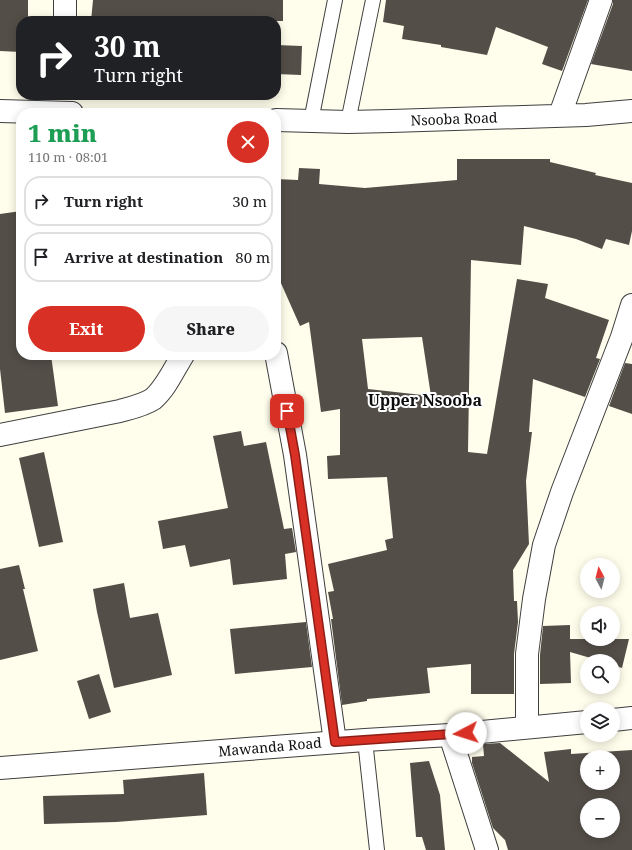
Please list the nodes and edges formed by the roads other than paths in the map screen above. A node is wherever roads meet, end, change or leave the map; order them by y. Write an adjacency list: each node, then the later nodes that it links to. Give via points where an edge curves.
1 (65, 0): 5 (street)
2 (335, 0): 11 (lane)
3 (373, 0): 12 (lane)
4 (601, 0): 9 (street)
5 (65, 16)
6 (0, 111): 7 (street)
7 (16, 111)
8 (632, 111): 9 (street, Nsooba Road)
9 (560, 115): 12 (street, Nsooba Road)
10 (281, 120): 11 (street, Nsooba Road)
11 (311, 121): 12 (street, Nsooba Road)
12 (348, 122)
13 (632, 305): 20 (street, via 544,545 527,654)
14 (180, 360): 16 (street, via 163,388 152,399 139,405)
15 (277, 360): 23 (street, via 295,455)
16 (0, 435)
17 (632, 718): 18 (street)
18 (620, 719)
19 (580, 723): 20 (street, Mawanda Road)
20 (527, 727): 21 (street, Mawanda Road)
21 (450, 735): 22 (street, Mawanda Road); 26 (street)
22 (365, 740): 23 (street, Mawanda Road); 25 (lane)
23 (335, 742): 24 (street, Mawanda Road)
24 (0, 768)
25 (377, 850)
26 (487, 850)

